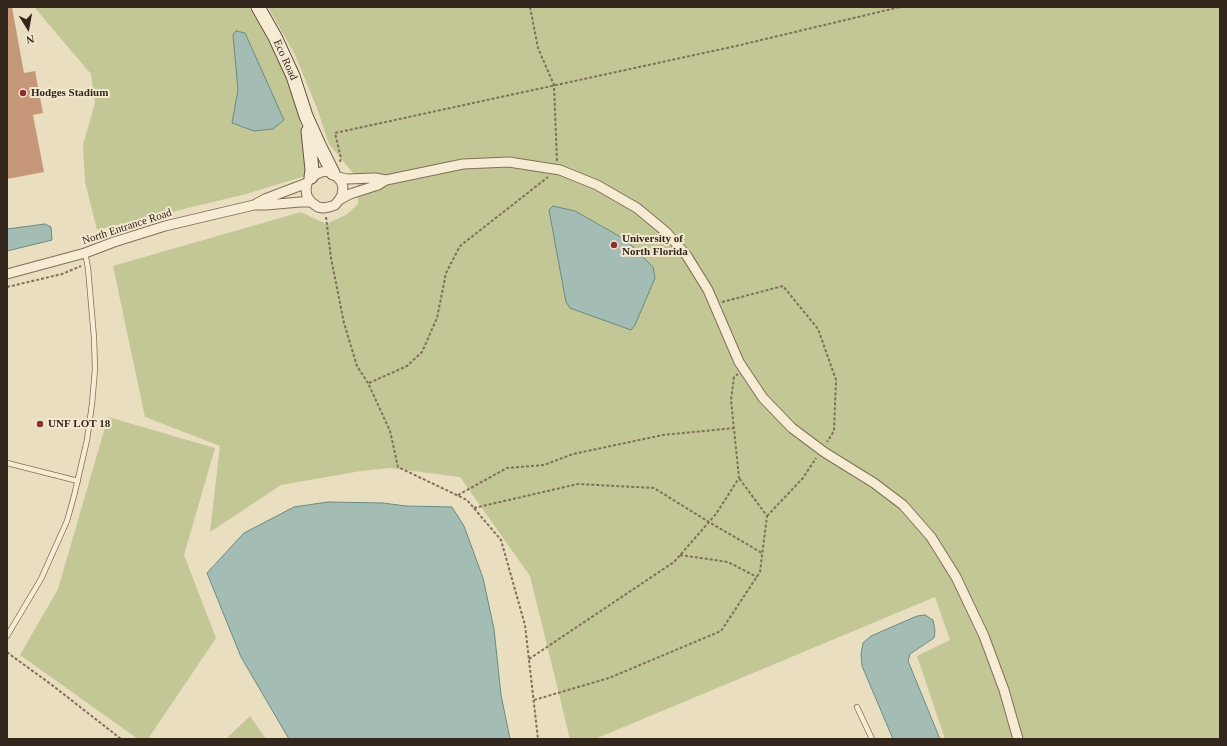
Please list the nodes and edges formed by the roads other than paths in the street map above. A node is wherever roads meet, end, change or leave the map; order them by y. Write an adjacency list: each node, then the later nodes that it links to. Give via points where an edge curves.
1 (258, 7): 2 (street, Eco Road, via 293,76)
2 (306, 116): 3 (street, Eco Road); 4 (street, Eco Road, via 312,170)
3 (336, 175): 4 (street, via 321,172); 5 (street, via 347,179); 6 (street, via 343,187)
4 (309, 180): 7 (street, via 306,190); 8 (street)
5 (386, 180): 6 (street); 16 (street, via 463,164 509,162 557,170 597,186 637,208 666,232 687,256 708,290 738,362 763,398 792,428 874,482 903,505 931,537 956,577 984,636 1004,690)
6 (339, 200): 7 (street, via 329,208 318,207)
7 (311, 202): 8 (street)
8 (254, 205): 9 (street, North Entrance Road, via 165,226)
9 (85, 253): 10 (street, North Entrance Road); 12 (lane, via 94,338 94,369 87,440)
10 (7, 274)
11 (7, 463): 12 (lane)
12 (78, 481): 13 (lane, via 66,521 41,580)
13 (7, 636)
14 (857, 707): 15 (lane)
15 (872, 739)
16 (1018, 739)

